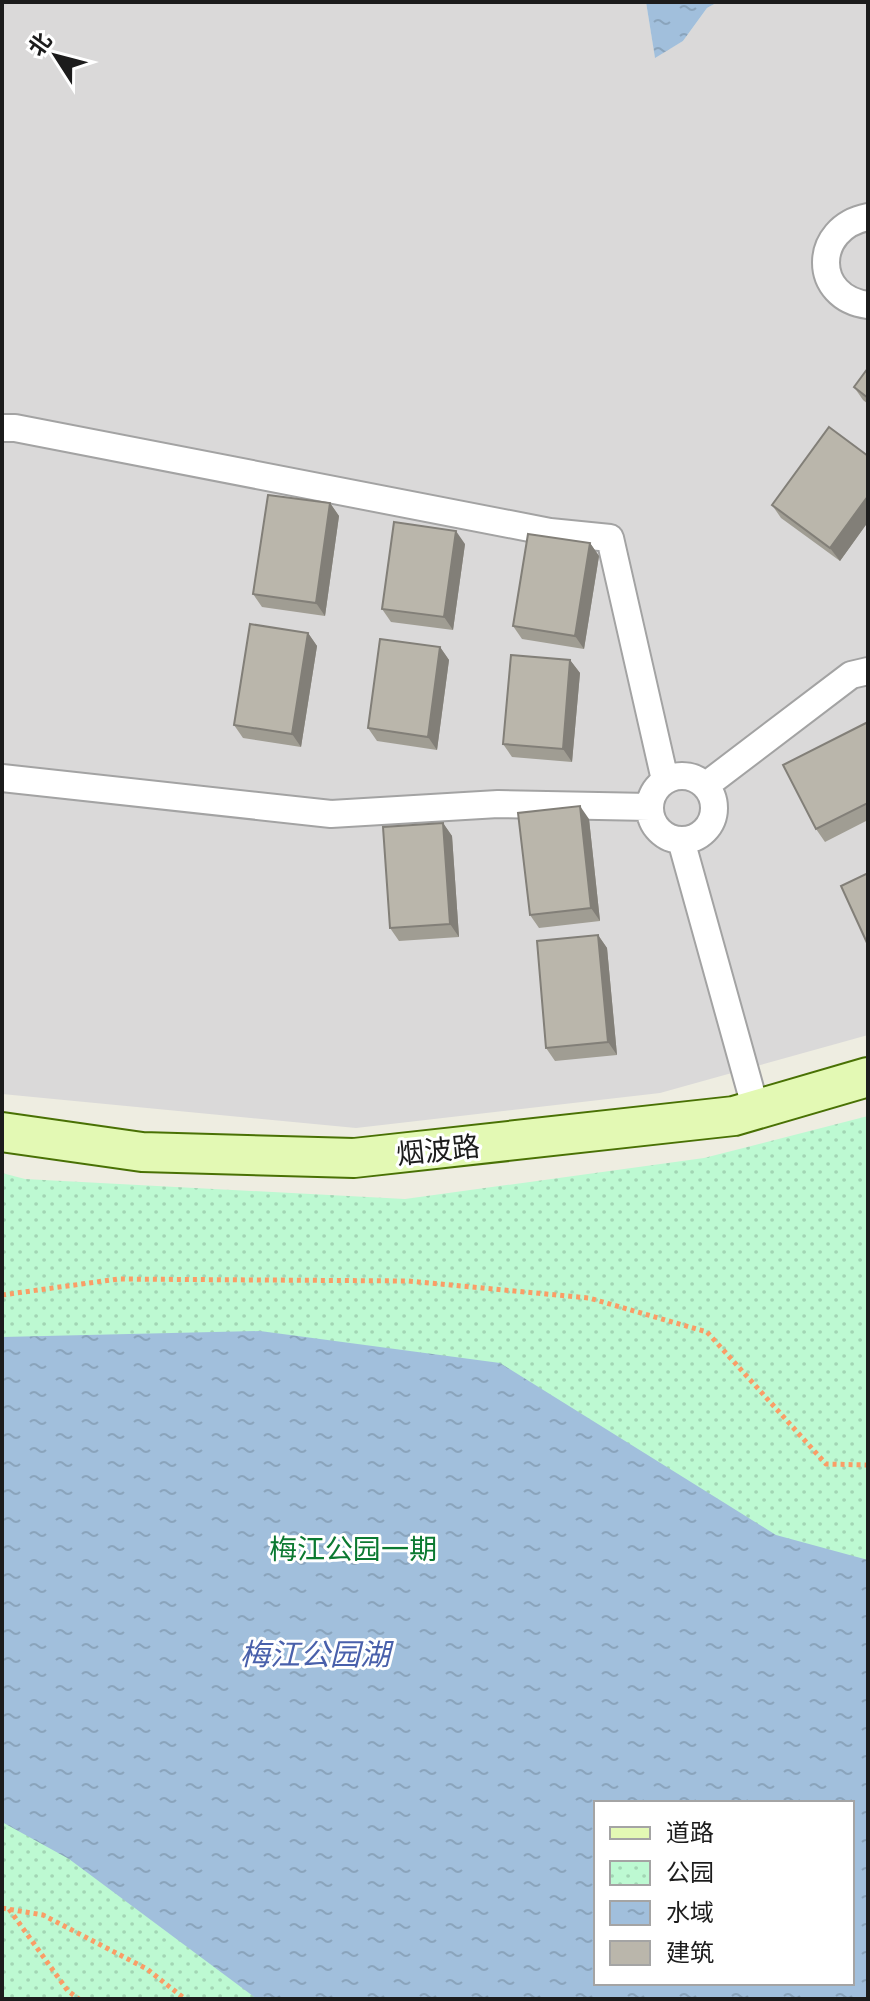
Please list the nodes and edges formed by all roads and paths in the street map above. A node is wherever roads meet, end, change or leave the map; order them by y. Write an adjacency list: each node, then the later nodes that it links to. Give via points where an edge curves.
1 (868, 217): 2 (street, via 839,229 830,242 826,271 840,294)
2 (868, 305)
3 (2, 428): 6 (street, via 550,532 610,538)
4 (868, 671): 7 (street, via 851,675)
5 (2, 778): 8 (street, via 331,814 498,804)
6 (665, 780): 7 (street, via 687,776); 8 (street)
7 (705, 786): 9 (street, via 714,806 712,817 700,834)
8 (650, 807): 9 (street, via 655,826)
9 (681, 840): 12 (street)
10 (868, 1077): 12 (main road, 烟波路)
11 (868, 1101): 14 (main road, 烟波路, via 734,1137 413,1174 282,1178)
12 (756, 1110): 13 (main road, 烟波路, via 354,1158 142,1152)
13 (2, 1132)
14 (2, 1154)
15 (2, 1295): 16 (path, via 118,1279 393,1280 589,1298 707,1332 826,1464)
16 (868, 1465)
17 (6, 1908): 18 (path); 19 (path, via 43,1915 147,1969)
18 (79, 1999)
19 (185, 1999)

